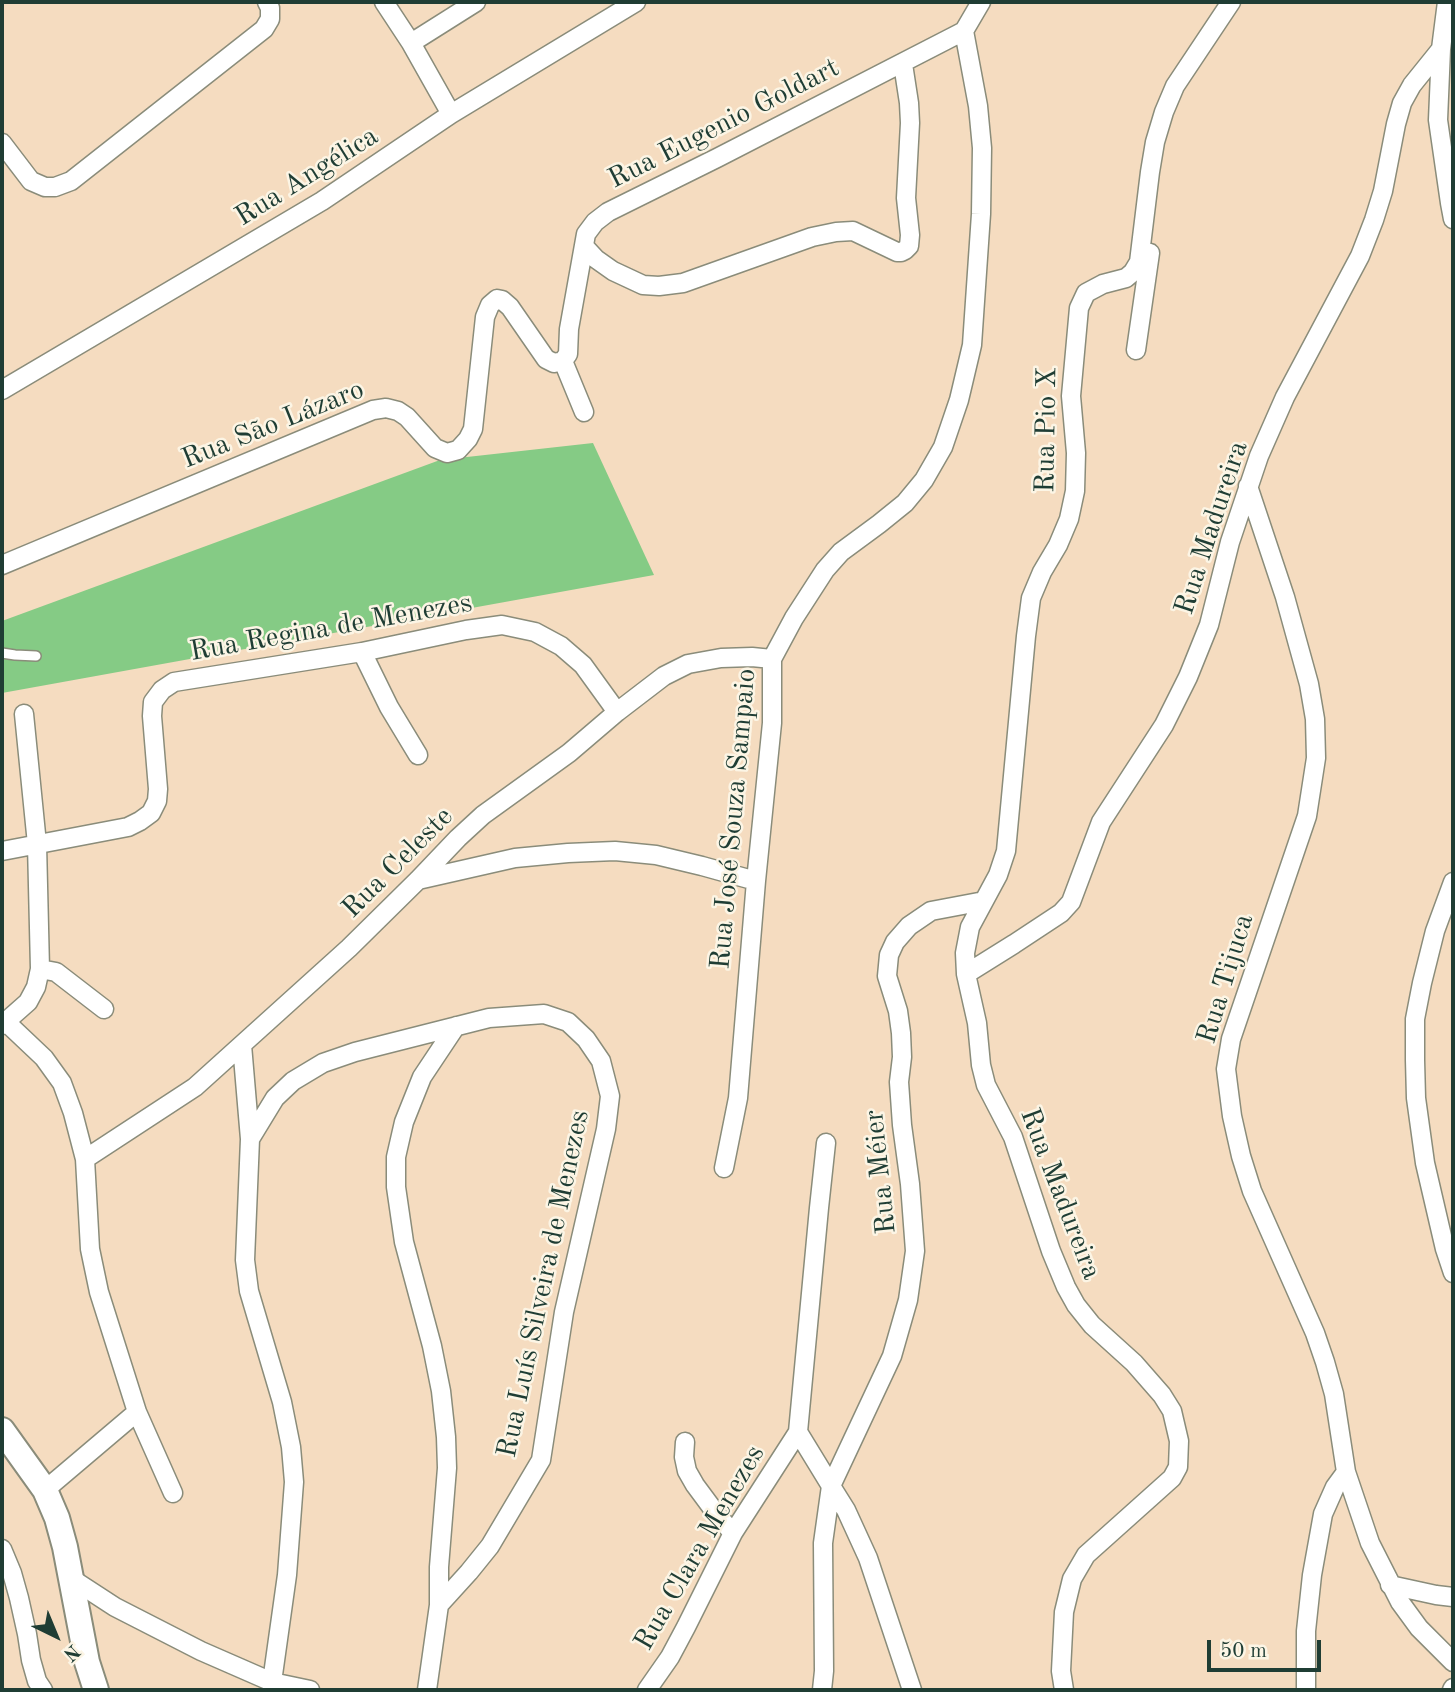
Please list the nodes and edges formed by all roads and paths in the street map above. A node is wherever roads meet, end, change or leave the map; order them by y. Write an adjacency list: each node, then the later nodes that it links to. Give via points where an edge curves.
1 (267, 2): 15 (street, via 270,19 264,29 71,181 55,187 31,181)
2 (384, 2): 9 (street)
3 (477, 2): 9 (street)
4 (636, 2): 14 (street, Rua Angélica)
5 (981, 2): 8 (street)
6 (1231, 2): 17 (street, Rua Pio X, via 1175,86 1164,112 1154,142)
7 (1447, 2): 10 (street)
8 (964, 31): 11 (street, Rua Eugenio Goldart); 28 (street, Rua José Souza Sampaio, via 982,148 972,345 959,400 943,447 924,480 905,503 841,552 825,570)
9 (411, 43): 14 (street)
10 (1441, 49): 12 (street); 23 (street, Rua Madureira, via 1402,103 1383,191 1360,256 1285,397)
11 (903, 64): 18 (street, Rua Eugenio Goldart, via 608,212 586,234); 18 (street, via 910,123 906,198 910,235 905,250 897,252 853,231 836,232 683,283 659,286 643,285 613,271)
12 (1441, 71): 13 (street); 16 (street, via 1438,120)
13 (1453, 86)
14 (450, 114): 21 (street, Rua Angélica, via 322,201)
15 (2, 143)
16 (1453, 219)
17 (1143, 226): 19 (street, via 1150,255); 37 (street, Rua Pio X, via 1139,262 1133,272 1094,287 1079,308 1071,396 1075,491 1066,527 1031,598 1006,851)
18 (584, 246): 20 (street, Rua Eugenio Goldart, via 568,354)
19 (1136, 350)
20 (563, 361): 22 (street); 24 (street, Rua São Lázaro, via 546,359 506,302 497,299 485,317 472,429 458,450 447,453 435,448 398,411 373,410)
21 (2, 390)
22 (584, 412)
23 (1248, 486): 39 (street, Rua Madureira, via 1209,625 1188,677 1164,725 1101,822 1071,902); 53 (street, Rua Tijuca, via 1308,684 1316,758 1307,816 1231,1039 1226,1069 1232,1116 1252,1191 1325,1362)
24 (2, 565)
25 (362, 652): 29 (street, Rua Regina de Menezes, via 502,625 535,632 583,665); 31 (street); 32 (street, Rua Regina de Menezes, via 174,682 153,702 158,789 151,813 128,827)
26 (2, 653): 27 (lane)
27 (36, 656)
28 (772, 659): 29 (street, Rua Celeste, via 721,658 688,664 664,676); 35 (street, Rua José Souza Sampaio, via 772,723)
29 (617, 712): 34 (street, Rua Celeste, via 484,815)
30 (24, 714): 32 (street)
31 (418, 755)
32 (37, 844): 33 (street); 38 (street)
33 (2, 850)
34 (418, 880): 35 (street, via 515,858 615,851 656,855); 43 (street, Rua Celeste)
35 (756, 881): 47 (street, Rua José Souza Sampaio, via 738,1098)
36 (1453, 882): 48 (street, via 1422,983 1415,1019 1415,1060 1425,1163)
37 (984, 901): 39 (street, Rua Madureira, via 970,927); 54 (street, Rua Méier, via 932,911 909,926 890,956 887,976 901,1033 899,1082 915,1251 908,1300 892,1356)
38 (40, 969): 40 (street, via 56,972); 41 (street, via 27,1002)
39 (965, 974): 72 (street, Rua Madureira, via 986,1085 1013,1137 1066,1287 1092,1325 1162,1395 1179,1441 1178,1466 1171,1478 1086,1555 1072,1579 1064,1612)
40 (104, 1009)
41 (4, 1024): 46 (street, via 44,1059 62,1083)
42 (456, 1026): 44 (street, Rua Luís Silveira de Menezes, via 323,1063 275,1098); 62 (street, via 422,1077 396,1157 404,1242 432,1346 446,1437); 62 (street, Rua Luís Silveira de Menezes, via 544,1014 568,1023 601,1062 610,1096 565,1312 541,1460 490,1546)
43 (242, 1045): 44 (street); 46 (street, Rua Celeste, via 195,1087)
44 (250, 1139): 64 (street, via 245,1260 249,1291 282,1402 294,1482)
45 (826, 1143): 51 (street)
46 (85, 1159): 49 (street, via 90,1249)
47 (724, 1167)
48 (1453, 1273)
49 (137, 1412): 55 (street); 56 (street)
50 (2, 1430): 55 (street)
51 (798, 1432): 54 (street); 57 (street, Rua Clara Menezes)
52 (685, 1442): 57 (street, via 687,1471)
53 (1346, 1472): 60 (street, Rua Tijuca, via 1370,1543); 73 (street, via 1328,1498 1312,1575)
54 (831, 1486): 70 (street, Rua Méier, via 823,1543); 71 (street, via 868,1558)
55 (45, 1490): 59 (street)
56 (173, 1493)
57 (733, 1533): 69 (street, Rua Clara Menezes, via 670,1657)
58 (2, 1549): 65 (street, via 19,1598)
59 (72, 1579): 64 (street, via 169,1635); 66 (street)
60 (1390, 1584): 61 (street); 63 (street, Rua Tijuca, via 1419,1628)
61 (1453, 1597)
62 (439, 1605): 68 (street)
63 (1453, 1662)
64 (272, 1682): 67 (street)
65 (34, 1687)
66 (96, 1690)
67 (310, 1690)
68 (427, 1690)
69 (647, 1690)
70 (822, 1690)
71 (912, 1690)
72 (1064, 1690)
73 (1306, 1690)

